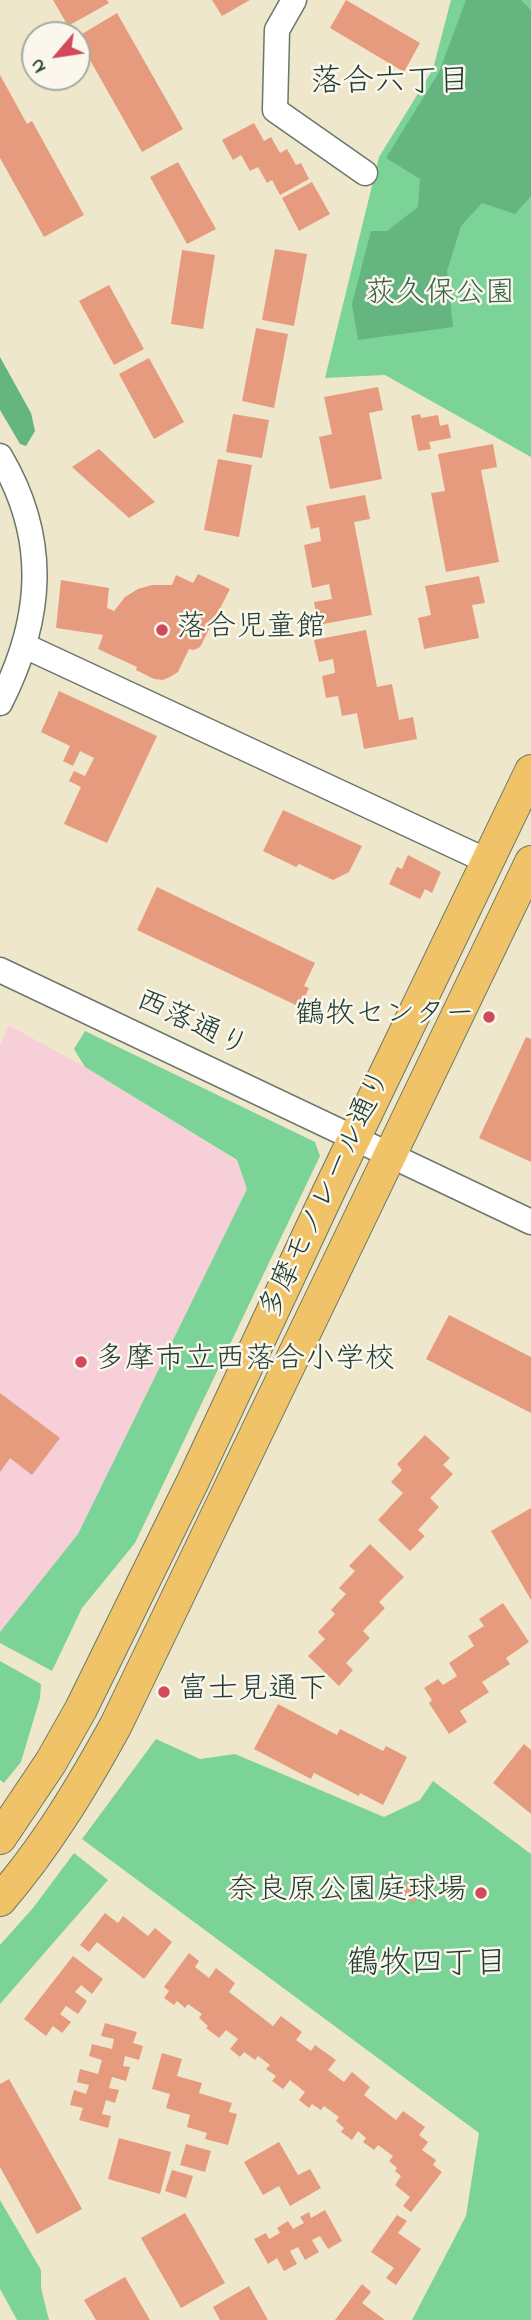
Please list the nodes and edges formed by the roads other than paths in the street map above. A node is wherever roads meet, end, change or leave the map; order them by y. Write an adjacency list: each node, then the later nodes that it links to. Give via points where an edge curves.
1 (294, 0): 2 (street, via 277,30 275,110)
2 (365, 173)
3 (0, 456): 4 (street, via 25,510 35,554 34,596)
4 (25, 646): 5 (street); 7 (street)
5 (0, 703)
6 (531, 771): 7 (main road, 多摩モノレール通り)
7 (487, 861): 10 (main road, 多摩モノレール通り)
8 (531, 862): 11 (main road, 多摩モノレール通り)
9 (0, 970): 10 (street, 西落通り)
10 (355, 1139): 11 (street, 西落通り); 13 (main road, 多摩モノレール通り, via 80,1709)
11 (389, 1155): 12 (street, 西落通り); 14 (main road, 多摩モノレール通り, via 116,1725 58,1824)
12 (531, 1222)
13 (0, 1838)
14 (0, 1900)

